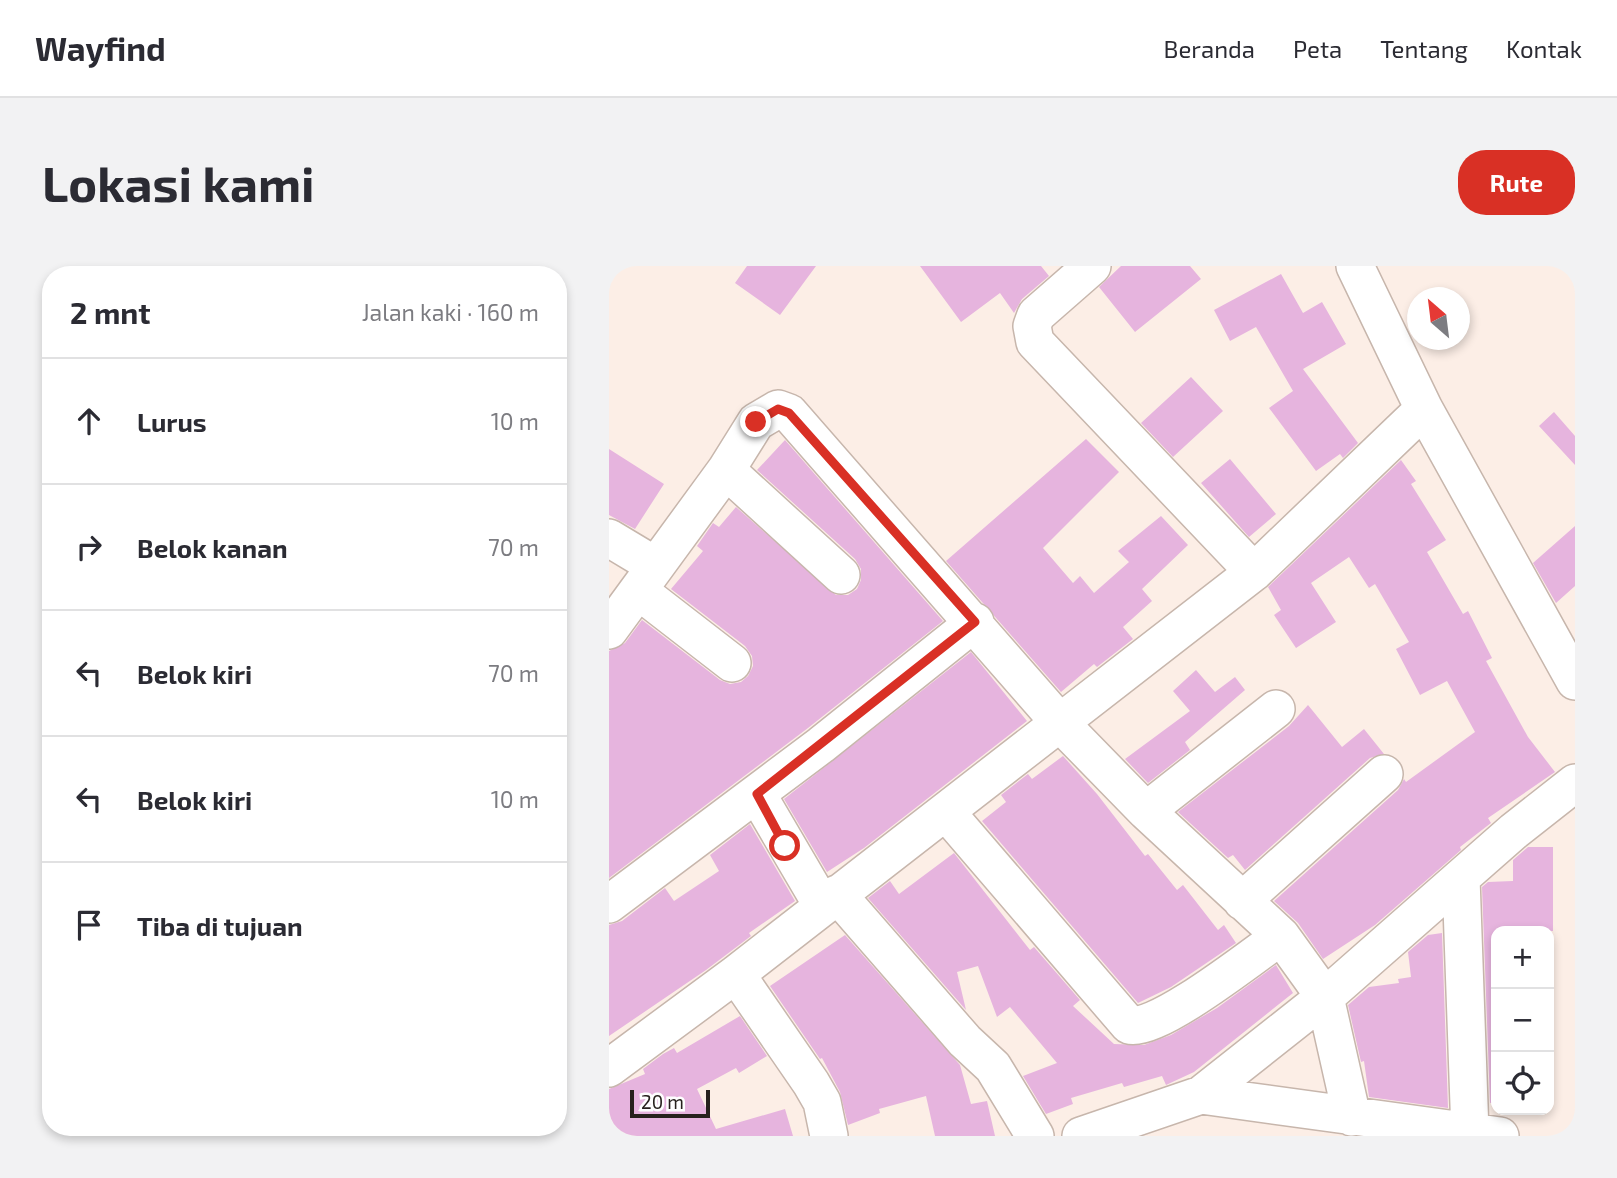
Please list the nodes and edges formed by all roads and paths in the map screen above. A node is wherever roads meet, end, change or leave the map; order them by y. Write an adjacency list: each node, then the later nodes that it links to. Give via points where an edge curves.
1 (1092, 266): 6 (street, via 1036,315 1032,326 1035,342)
2 (1355, 266): 3 (street)
3 (1424, 409): 6 (street); 12 (street)
4 (726, 470): 7 (street); 8 (street); 9 (street, via 756,422 778,409 789,413)
5 (609, 538): 8 (street)
6 (1254, 572): 14 (street)
7 (841, 575)
8 (647, 578): 10 (street); 11 (street)
9 (975, 622): 14 (street); 17 (street)
10 (609, 630)
11 (732, 663)
12 (1575, 681)
13 (1276, 709): 18 (street)
14 (1061, 724): 18 (street); 19 (street)
15 (1384, 774): 22 (street)
16 (1575, 783): 20 (street)
17 (757, 794): 21 (street); 23 (street)
18 (1146, 811): 22 (street)
19 (946, 812): 21 (street); 24 (street, via 1129,1025 1147,1024 1172,1011)
20 (1461, 878): 26 (street); 30 (street)
21 (829, 900): 25 (street); 32 (street, via 993,1067)
22 (1242, 901): 24 (street)
23 (609, 904)
24 (1281, 936): 26 (street)
25 (736, 974): 27 (street); 31 (street, via 822,1102)
26 (1325, 997): 28 (street); 29 (street)
27 (609, 1068)
28 (1201, 1095): 29 (street); 33 (street)
29 (1352, 1116): 30 (street)
30 (1485, 1135)
31 (829, 1136)
32 (1035, 1136)
33 (1081, 1136)

